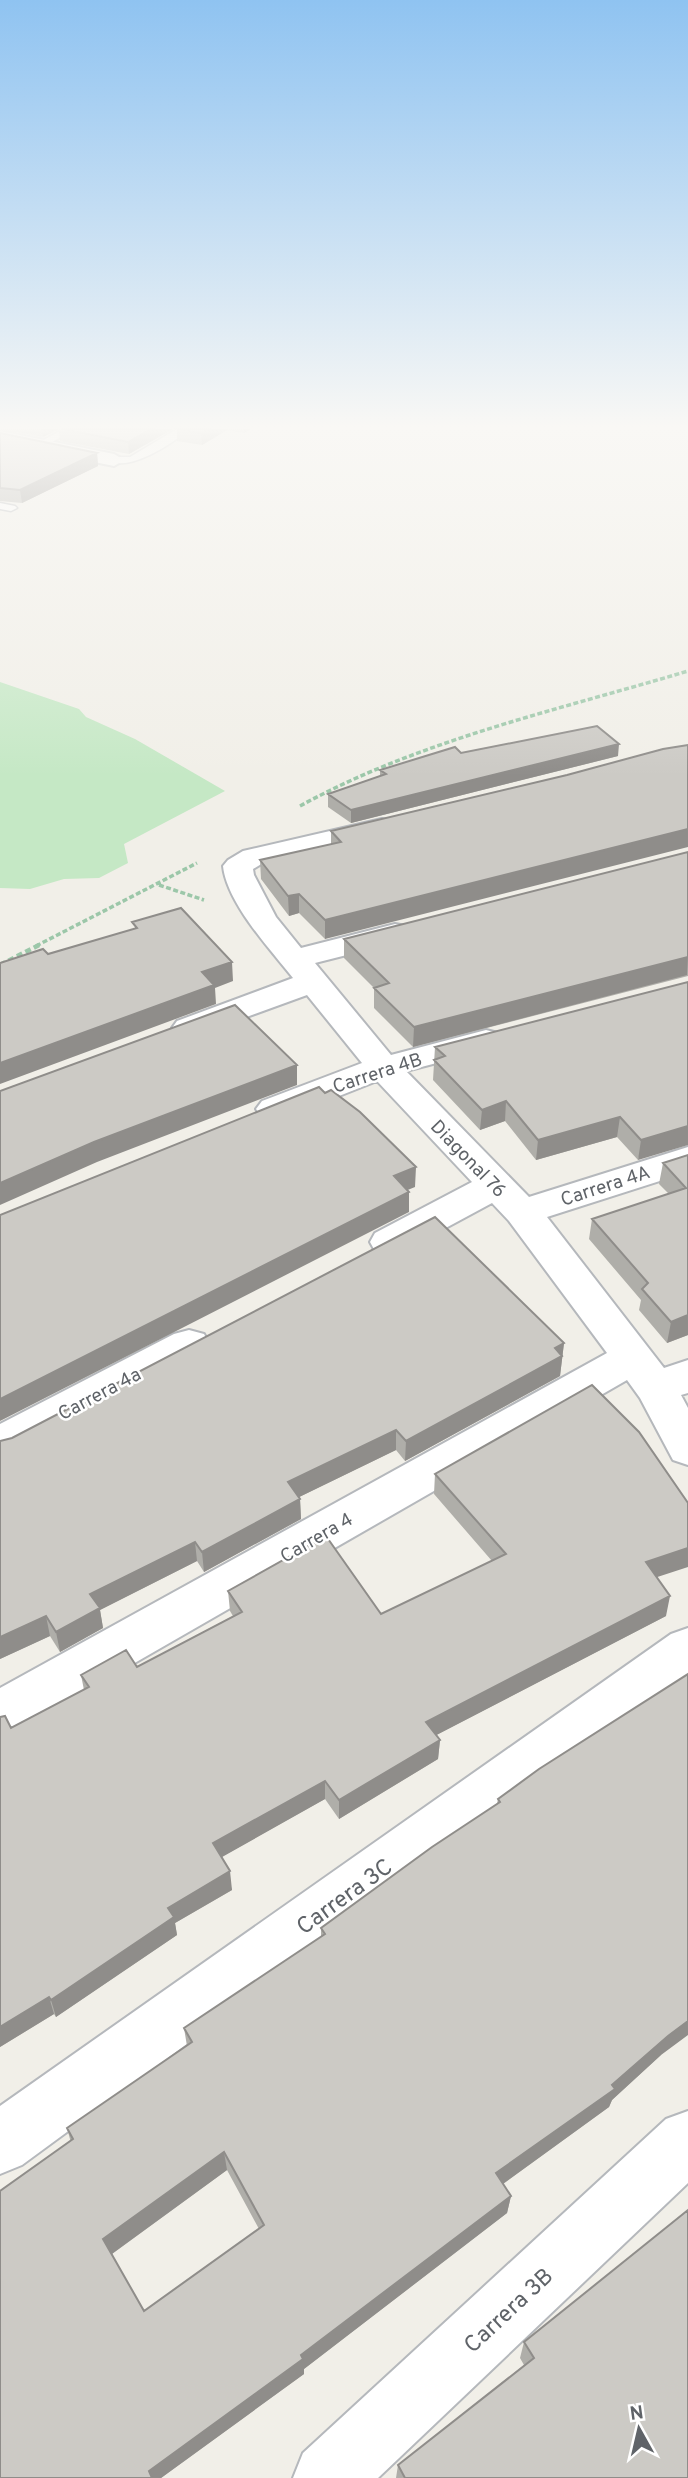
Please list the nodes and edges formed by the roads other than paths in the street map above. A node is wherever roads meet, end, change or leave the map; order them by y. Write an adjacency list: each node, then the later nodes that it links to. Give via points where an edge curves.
1 (409, 820): 3 (street, Diagonal 76, via 253,857 238,866 262,920)
2 (417, 927): 3 (street)
3 (304, 971): 5 (street); 6 (street, Diagonal 76)
4 (516, 1032): 6 (street, Carrera 4B)
5 (158, 1040)
6 (383, 1067): 7 (street, Carrera 4B); 9 (street, Diagonal 76)
7 (241, 1122)
8 (688, 1158): 9 (street, Carrera 4A)
9 (509, 1199): 10 (street); 12 (street, Diagonal 76)
10 (359, 1257)
11 (223, 1328): 13 (street, Carrera 4a)
12 (659, 1374): 14 (street, Diagonal 76); 16 (street, Carrera 4)
13 (0, 1444)
14 (688, 1448)
15 (688, 1649): 18 (street, Carrera 3C)
16 (0, 1714)
17 (688, 2141): 19 (street, Carrera 3B)
18 (0, 2143)
19 (328, 2478)

